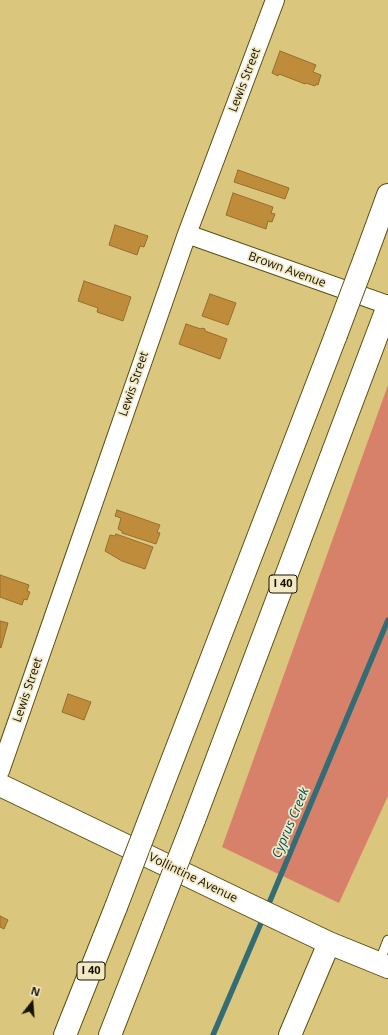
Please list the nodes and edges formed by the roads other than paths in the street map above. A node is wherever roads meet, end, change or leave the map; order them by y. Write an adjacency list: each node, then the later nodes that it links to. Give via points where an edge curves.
1 (275, 0): 3 (street, Lewis Street)
2 (387, 197): 10 (main road, I 40, bridge)
3 (186, 234): 4 (street, Brown Avenue); 5 (street, Lewis Street)
4 (388, 305): 11 (main road, I 40, bridge)
5 (0, 771)
6 (0, 785): 8 (main road, Vollintine Avenue)
7 (388, 940): 9 (lane)
8 (329, 942): 9 (main road, Vollintine Avenue); 12 (main road)
9 (383, 965)
10 (65, 1035)
11 (110, 1035)
12 (290, 1035)

